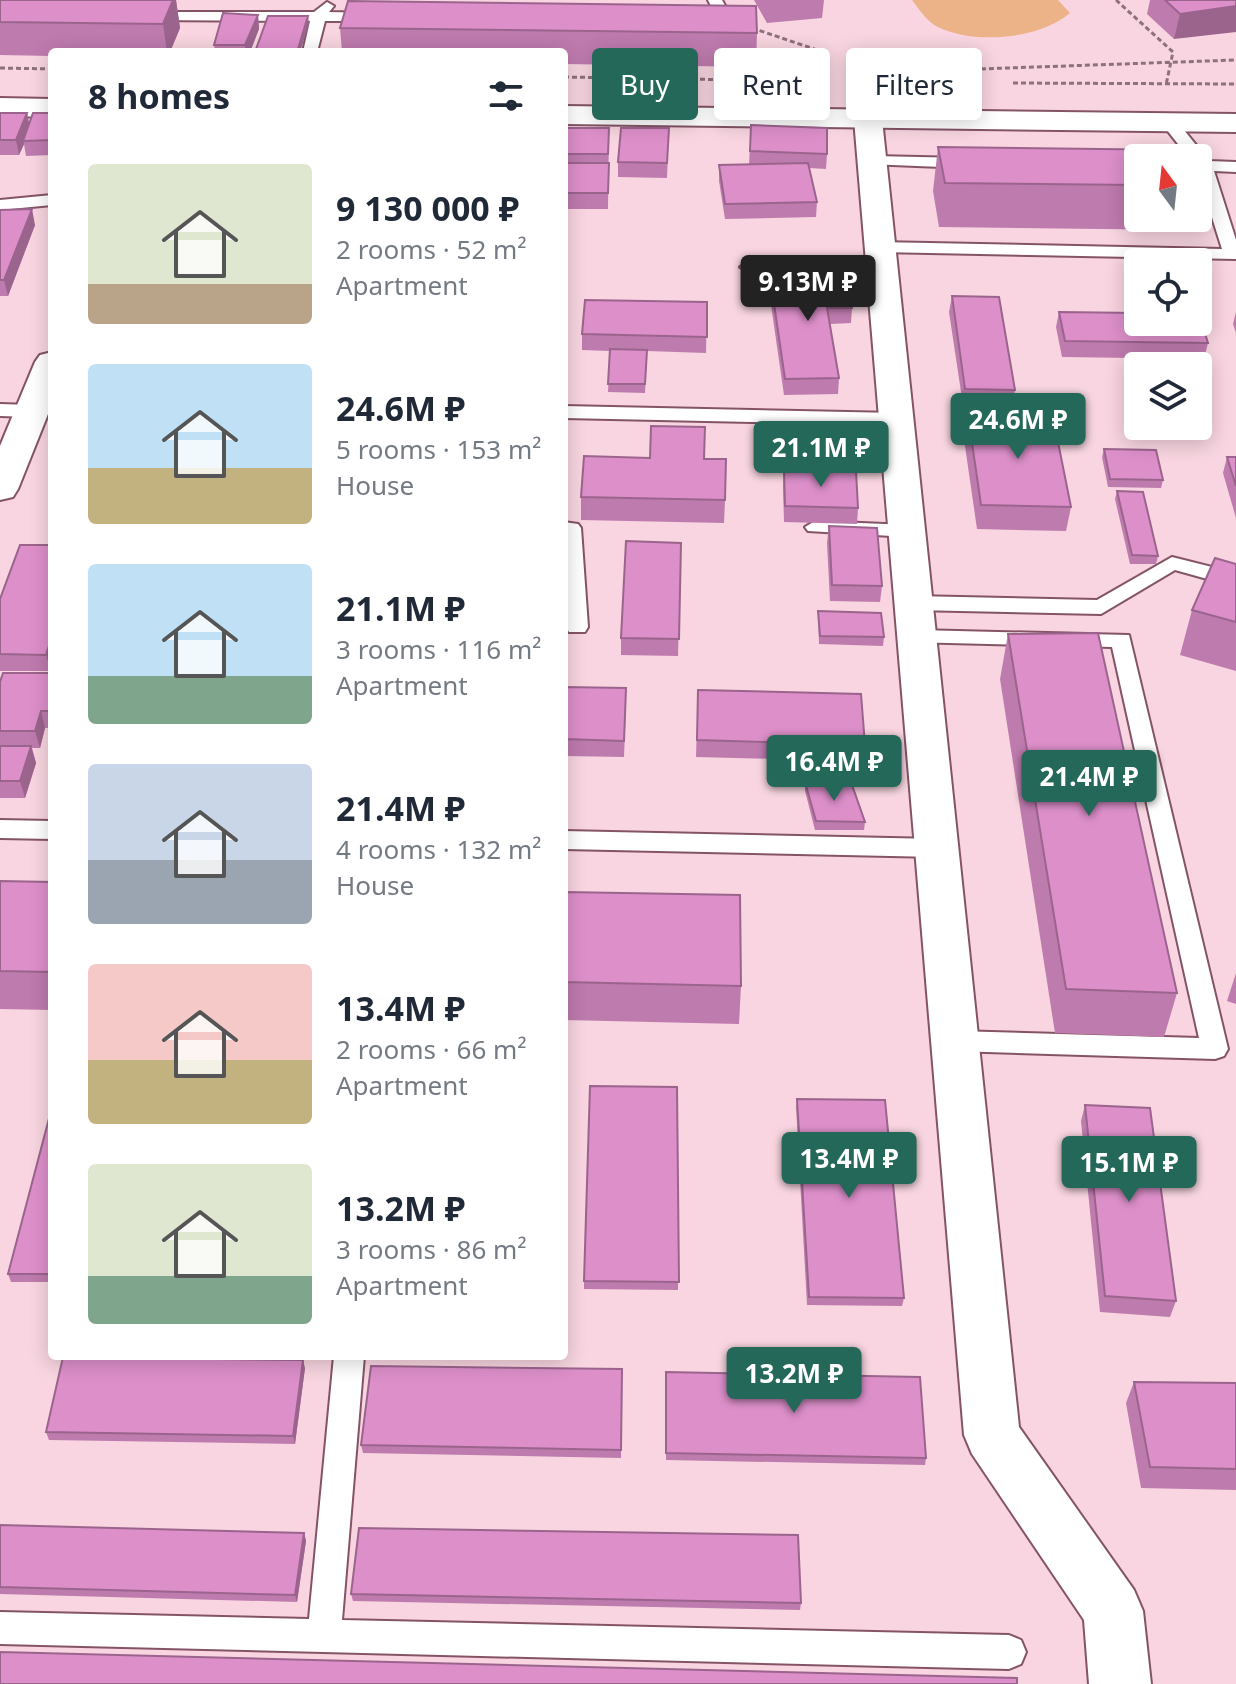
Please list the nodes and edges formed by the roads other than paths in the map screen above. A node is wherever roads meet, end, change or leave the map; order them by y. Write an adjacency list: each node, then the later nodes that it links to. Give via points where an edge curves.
1 (332, 0): 4 (lane)
2 (715, 0): 6 (lane, via 726,20)
3 (137, 16): 4 (lane)
4 (319, 16): 5 (lane); 7 (lane)
5 (397, 17)
6 (694, 20)
7 (311, 48)
8 (846, 100): 12 (street)
9 (0, 107): 10 (street)
10 (48, 108)
11 (982, 108): 15 (street)
12 (568, 115)
13 (868, 120): 25 (street)
14 (904, 120): 18 (lane)
15 (1169, 122): 16 (street); 17 (lane)
16 (1236, 123)
17 (1186, 144)
18 (982, 163)
19 (1212, 164): 20 (lane)
20 (1236, 167)
21 (1212, 196): 24 (lane)
22 (48, 200): 23 (lane)
23 (0, 205)
24 (1234, 254): 25 (lane)
25 (880, 256): 26 (lane); 30 (street)
26 (749, 267)
27 (48, 367): 28 (street)
28 (16, 410): 31 (street)
29 (568, 412): 30 (lane)
30 (897, 419): 34 (street)
31 (0, 489)
32 (815, 527): 34 (lane)
33 (568, 528): 37 (lane)
34 (908, 531): 36 (street)
35 (1236, 580): 36 (lane, via 1172,563 1101,607)
36 (916, 620): 41 (street); 42 (lane, via 1121,640 1215,1049)
37 (577, 627)
38 (0, 829): 39 (lane)
39 (48, 830)
40 (568, 840): 41 (lane)
41 (937, 848): 42 (street)
42 (955, 1041): 47 (street, via 992,1435 1113,1611)
43 (349, 1360): 45 (lane)
44 (0, 1628): 45 (lane)
45 (324, 1636): 46 (lane)
46 (1009, 1652)
47 (1120, 1684)

